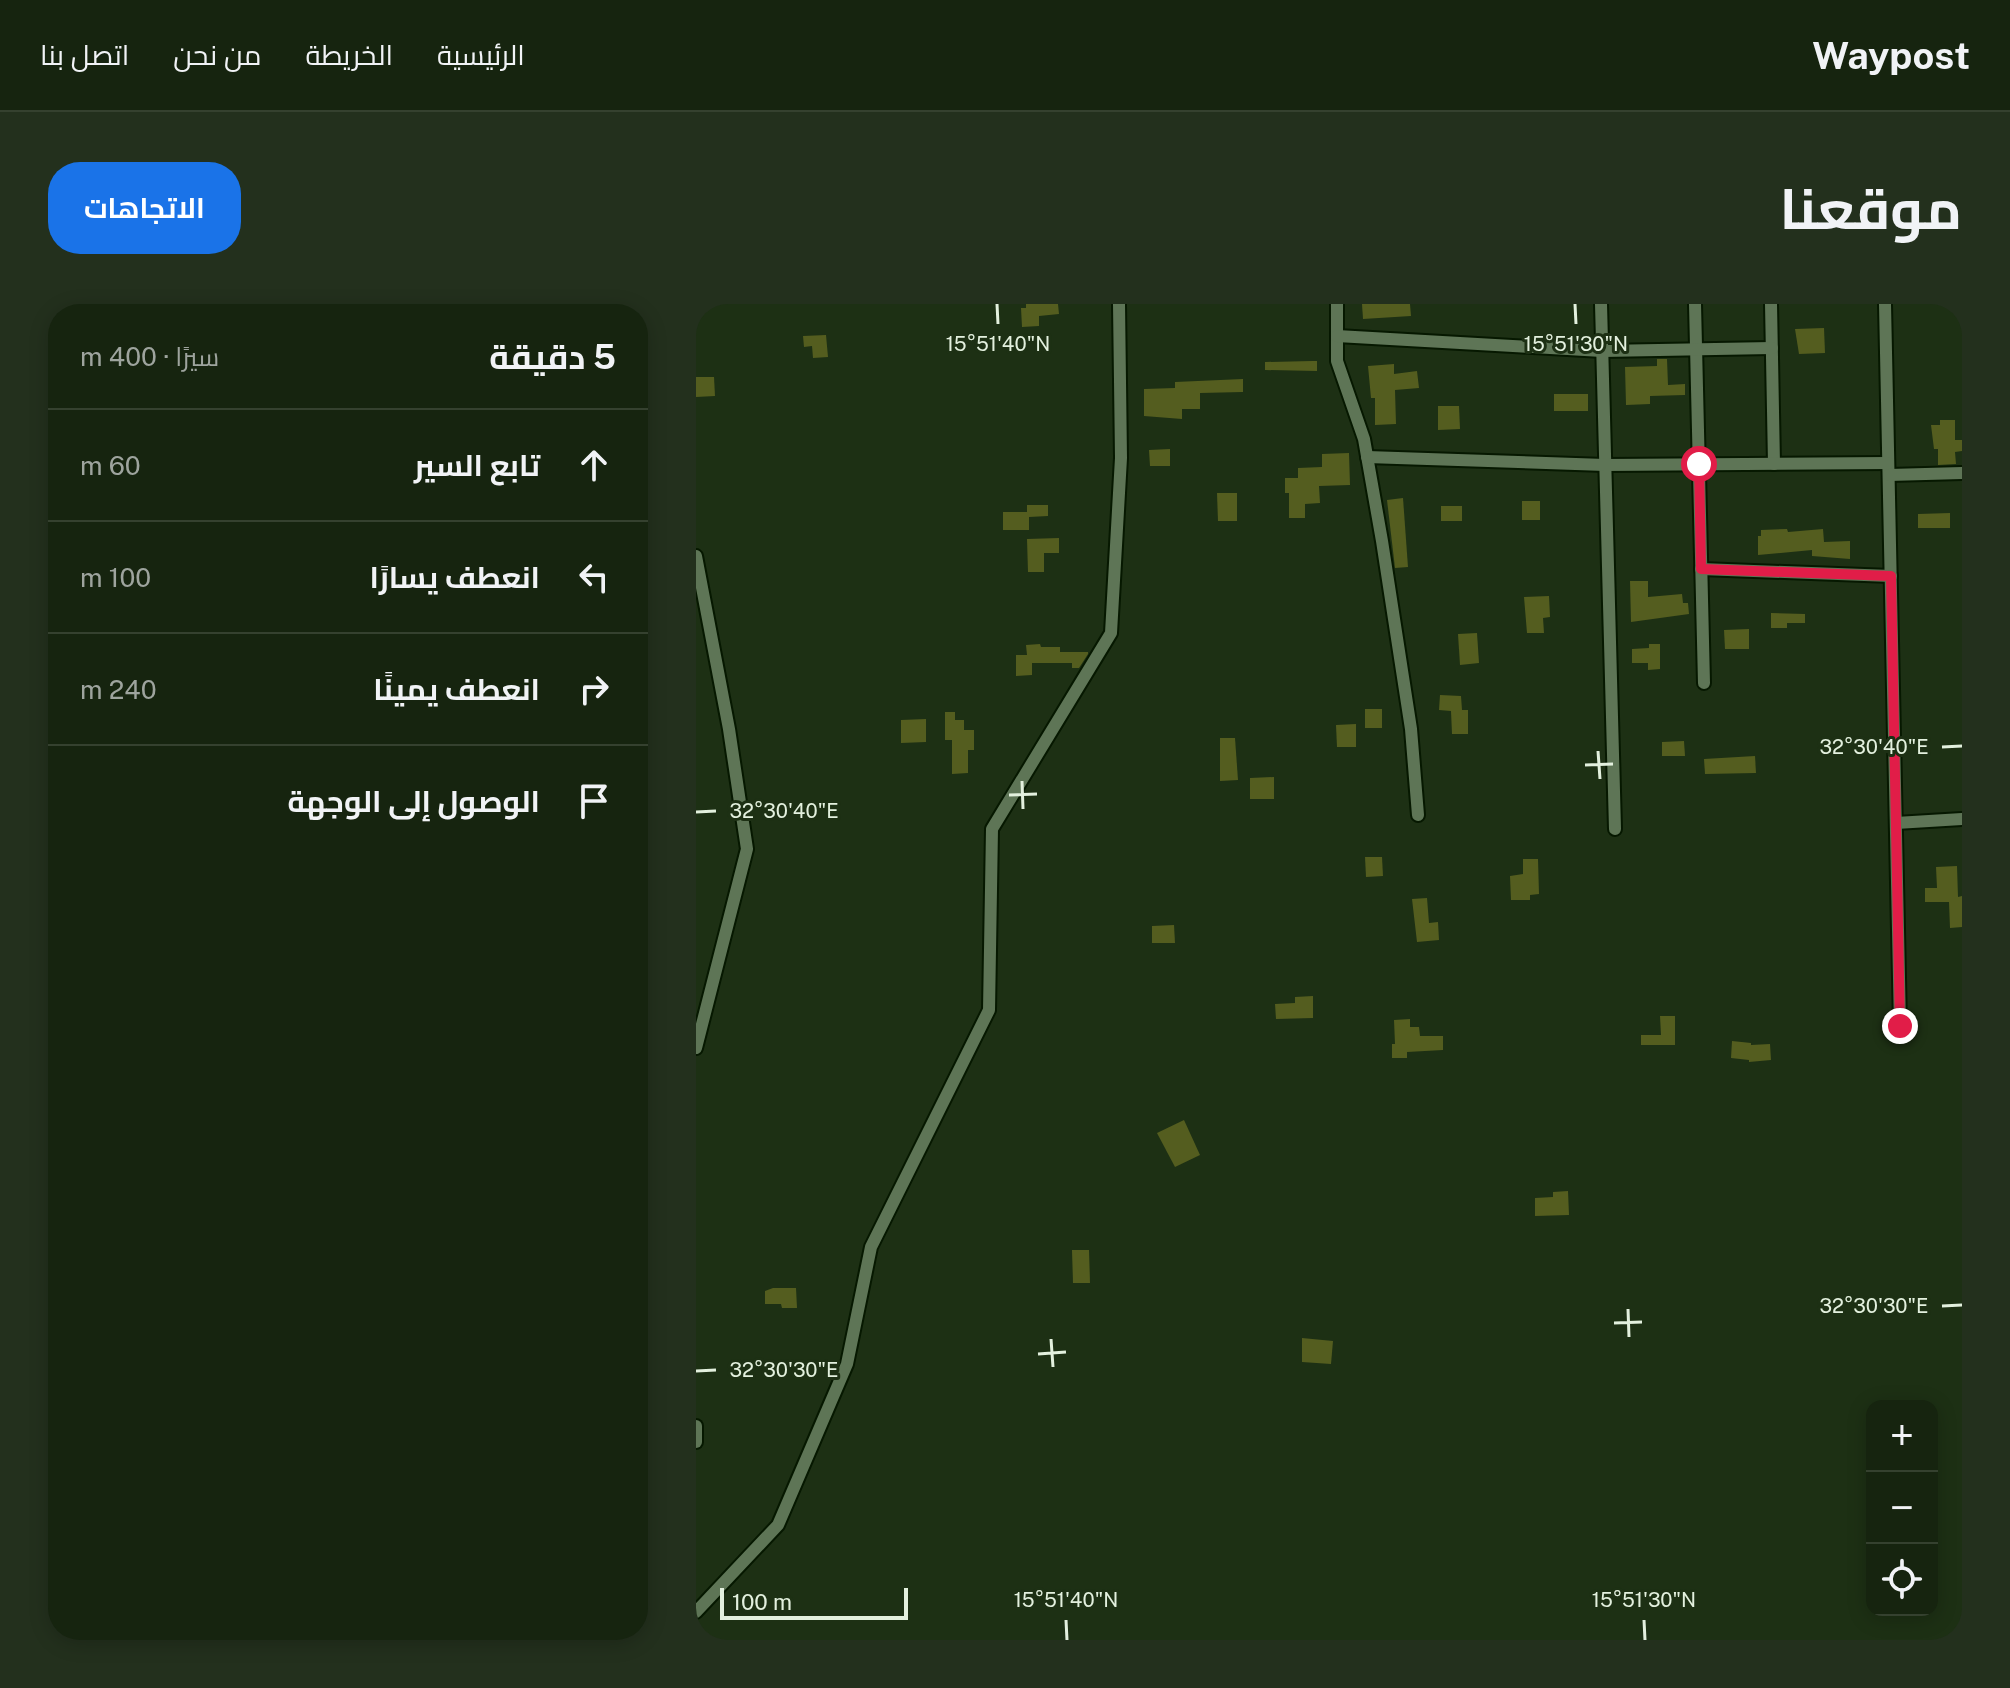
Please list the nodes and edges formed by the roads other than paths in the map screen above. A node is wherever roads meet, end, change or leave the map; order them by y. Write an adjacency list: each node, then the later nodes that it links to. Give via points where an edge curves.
1 (1119, 304): 29 (street, via 1121,458 1111,633 992,829 989,1010 871,1247 847,1364 778,1525)
2 (1337, 304): 7 (street)
3 (1601, 304): 10 (street)
4 (1695, 304): 9 (street)
5 (1771, 304): 8 (street)
6 (1885, 304): 15 (street)
7 (1337, 336): 10 (street); 11 (street, via 1337,361)
8 (1772, 348): 9 (street); 13 (street)
9 (1696, 349): 10 (street); 12 (street)
10 (1602, 351): 14 (street)
11 (1367, 457): 14 (street); 21 (street, via 1411,729)
12 (1699, 464): 13 (street); 14 (street); 18 (street)
13 (1774, 464): 15 (street)
14 (1605, 465): 24 (street)
15 (1888, 469): 16 (street); 19 (street)
16 (1962, 473)
17 (696, 556): 26 (street, via 747,849)
18 (1701, 569): 19 (street); 20 (street)
19 (1891, 576): 23 (street)
20 (1704, 683)
21 (1418, 815)
22 (1962, 819): 23 (street)
23 (1896, 823): 25 (street)
24 (1615, 829)
25 (1900, 1026)
26 (696, 1048)
27 (696, 1426): 28 (street)
28 (696, 1442)
29 (696, 1612)

